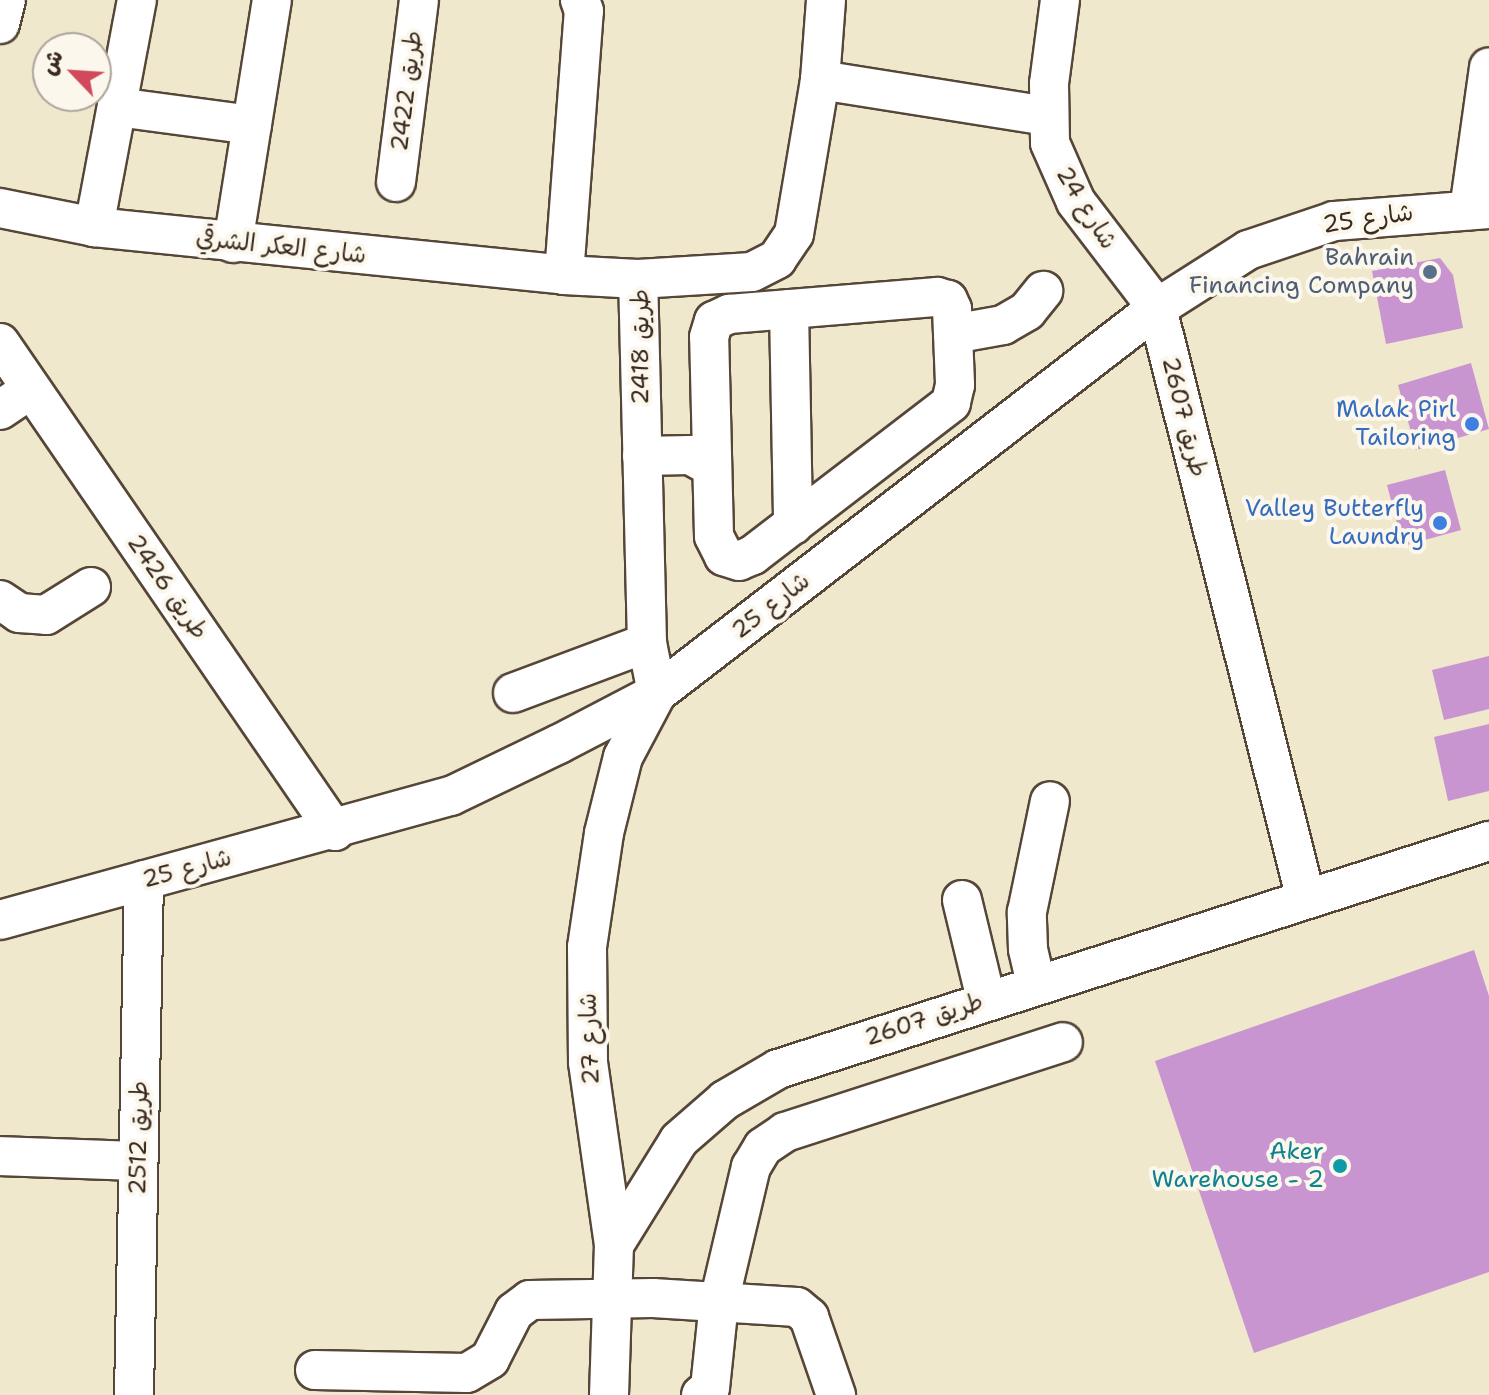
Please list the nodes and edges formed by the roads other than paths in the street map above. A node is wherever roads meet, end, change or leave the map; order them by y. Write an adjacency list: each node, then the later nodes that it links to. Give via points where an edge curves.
1 (6, 0): 8 (street)
2 (137, 0): 11 (street)
3 (272, 0): 13 (street)
4 (419, 0): 14 (street, طريق 2422)
5 (580, 0): 19 (street, via 584,11)
6 (826, 0): 10 (street, طريق 2418)
7 (1060, 0): 12 (street, شارع 24)
8 (0, 24)
9 (1489, 67): 16 (street)
10 (820, 80): 12 (street); 20 (street, طريق 2418, via 794,234 777,259 752,272)
11 (117, 107): 13 (street); 17 (street)
12 (1047, 116): 22 (street, شارع 24, via 1060,174 1076,202)
13 (252, 125): 18 (street)
14 (396, 182)
15 (0, 208): 17 (street, شارع العكر الشرقي)
16 (1479, 209): 22 (street, شارع 25, via 1334,221 1292,233 1248,250)
17 (94, 227): 18 (street, شارع العكر الشرقي)
18 (233, 243): 19 (street, شارع العكر الشرقي)
19 (564, 275): 20 (street, شارع العكر الشرقي)
20 (638, 279): 31 (street, طريق 2418)
21 (1043, 291): 24 (street, via 1027,311 1003,325)
22 (1157, 308): 38 (street, شارع 25); 43 (street, طريق 2607)
23 (789, 309): 24 (street, via 943,297 952,309); 28 (street, via 729,314 714,321 709,337); 33 (street)
24 (953, 334): 33 (street, via 951,403)
25 (0, 343): 26 (street, طريق 2426)
26 (31, 389): 27 (street); 40 (street, طريق 2426)
27 (0, 410)
28 (711, 418): 31 (street); 32 (street)
29 (0, 426): 30 (street)
30 (0, 437)
31 (642, 443): 32 (street, via 690,455); 36 (street, طريق 2418)
32 (712, 467): 33 (street, via 714,536 724,556 746,559)
33 (793, 525)
34 (91, 587): 35 (street, via 46,615 19,613)
35 (0, 600)
36 (647, 643): 37 (street); 38 (street, طريق 2418)
37 (513, 693)
38 (657, 693): 40 (street, شارع 25, via 451,796); 51 (street, شارع 27, via 623,757 604,833 587,947 588,1062)
39 (1050, 801): 46 (street, via 1027,912)
40 (335, 831): 42 (street, شارع 25)
41 (1489, 841): 43 (street, طريق 2607)
42 (144, 880): 45 (street, شارع 25); 50 (street, طريق 2512)
43 (1306, 899): 46 (street, طريق 2607)
44 (962, 900): 47 (street)
45 (0, 920)
46 (1036, 984): 47 (street, طريق 2607)
47 (986, 999): 51 (street, طريق 2607, via 792,1064 725,1100 661,1164)
48 (1063, 1042): 53 (street, via 773,1138 751,1167)
49 (0, 1156): 50 (street)
50 (138, 1161): 57 (street, طريق 2512)
51 (614, 1245): 52 (street, شارع 27)
52 (614, 1299): 53 (street); 54 (street, via 530,1300 514,1312 490,1359 467,1373); 58 (street, شارع 27)
53 (719, 1302): 55 (street); 56 (street, via 804,1311)
54 (315, 1370)
55 (713, 1393)
56 (833, 1394)
57 (134, 1395)
58 (609, 1395)

